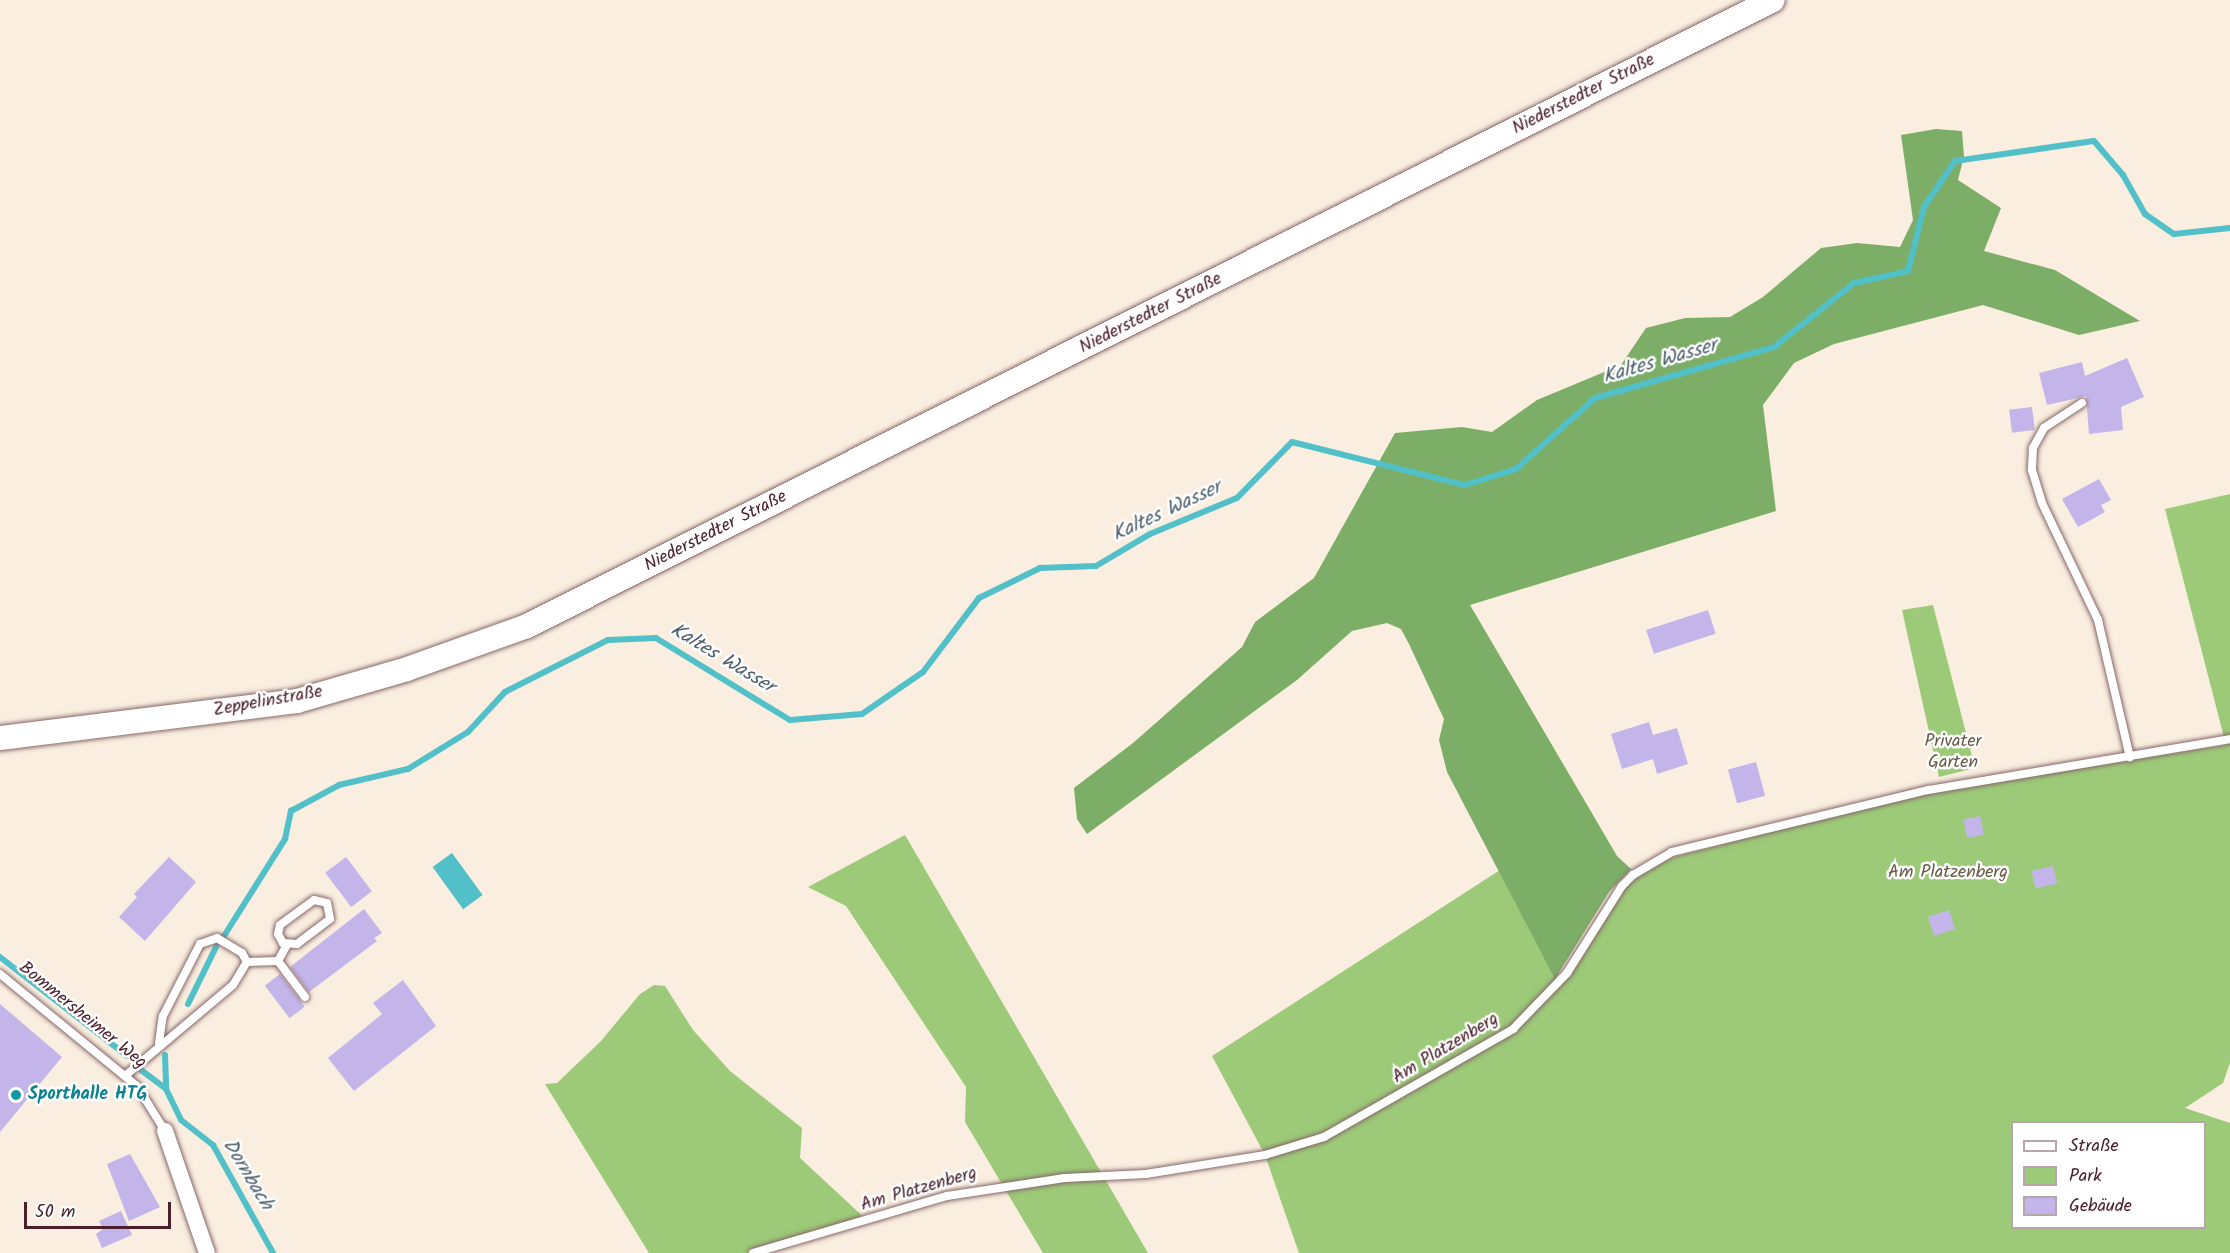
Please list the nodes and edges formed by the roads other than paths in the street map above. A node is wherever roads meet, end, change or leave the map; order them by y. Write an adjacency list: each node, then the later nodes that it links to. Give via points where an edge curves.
1 (1773, 0): 3 (main road, Niederstedter Straße)
2 (2082, 404): 6 (lane, via 2044,428 2033,448 2032,470 2042,503 2098,620)
3 (527, 626): 4 (main road, Zeppelinstraße, via 407,669 297,701)
4 (0, 738)
5 (2230, 739): 6 (lane, Am Platzenberg)
6 (2130, 757): 16 (lane, Am Platzenberg, via 1929,790 1672,852 1622,886 1567,973 1513,1029 1324,1137 1265,1155 1146,1174 1065,1178 967,1192)
7 (287, 945): 7 (lane, via 297,944 327,922 331,912 327,903 311,901 282,922 278,934); 8 (lane)
8 (278, 961): 9 (lane); 11 (lane)
9 (247, 962): 12 (lane, via 233,985); 12 (lane, via 242,953 217,938 200,944 163,1016)
10 (0, 974): 13 (lane, Bommersheimer Weg)
11 (305, 997)
12 (159, 1043): 13 (lane)
13 (126, 1075): 14 (lane, Bommersheimer Weg, via 149,1100)
14 (165, 1131): 15 (street, Bommersheimer Weg)
15 (207, 1253)
16 (753, 1253)

